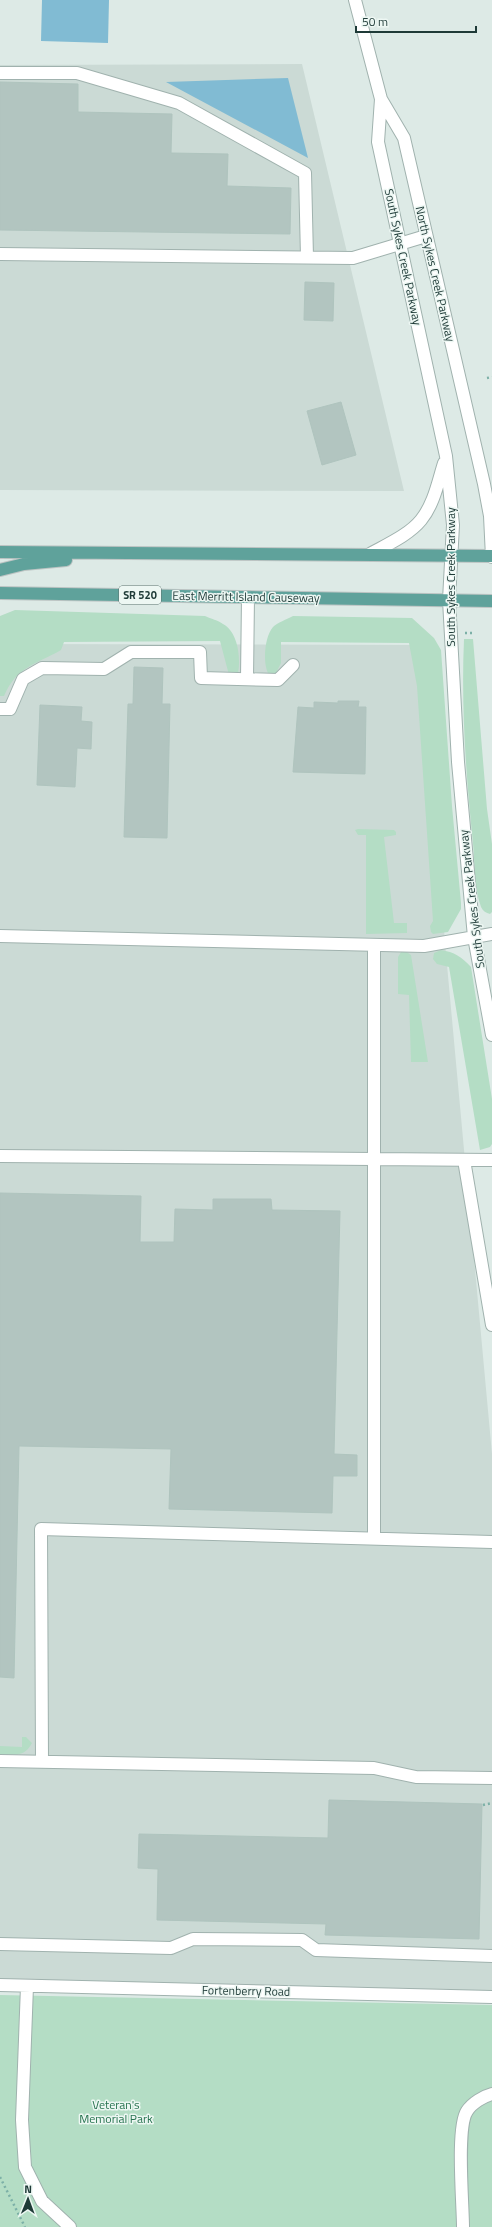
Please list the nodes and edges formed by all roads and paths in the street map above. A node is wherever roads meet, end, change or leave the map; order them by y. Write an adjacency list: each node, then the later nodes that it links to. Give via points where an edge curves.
1 (355, 0): 3 (street, North Sykes Creek Parkway)
2 (0, 73): 7 (street, via 77,73 179,103 305,173)
3 (381, 100): 4 (street, North Sykes Creek Parkway, via 404,138); 5 (street, South Sykes Creek Parkway, via 378,142)
4 (426, 236): 5 (street); 11 (street, North Sykes Creek Parkway)
5 (400, 244): 7 (street, via 353,258); 10 (street, South Sykes Creek Parkway)
6 (0, 254): 7 (street)
7 (307, 257)
8 (492, 377): 9 (path)
9 (487, 378)
10 (446, 456): 15 (street, via 434,497 421,521); 16 (street, South Sykes Creek Parkway, via 452,525)
11 (484, 484): 12 (street); 17 (street, North Sykes Creek Parkway, via 490,516)
12 (492, 495)
13 (0, 552): 14 (main road)
14 (121, 554): 15 (main road); 18 (main road, via 24,564)
15 (370, 554): 16 (main road)
16 (451, 555): 17 (main road); 21 (street, South Sykes Creek Parkway)
17 (492, 556)
18 (0, 570)
19 (0, 593): 20 (main road, East Merritt Island Causeway / SR 520)
20 (248, 597): 21 (main road, East Merritt Island Causeway / SR 520); 26 (street)
21 (449, 600): 22 (main road, East Merritt Island Causeway / SR 520); 30 (street, South Sykes Creek Parkway, via 458,762)
22 (492, 601)
23 (465, 633): 24 (path)
24 (473, 633)
25 (292, 665): 26 (street, via 278,680)
26 (247, 678): 27 (street, via 200,678 200,652 131,652 104,669 42,668 24,679 10,709)
27 (0, 709)
28 (492, 934): 30 (street)
29 (0, 936): 31 (street)
30 (474, 937): 31 (street, via 424,946); 32 (street, South Sykes Creek Parkway)
31 (374, 945): 34 (street)
32 (492, 1034)
33 (0, 1156): 34 (street)
34 (374, 1158): 35 (street); 38 (street)
35 (464, 1160): 36 (street); 37 (street)
36 (492, 1160)
37 (492, 1324)
38 (374, 1538): 39 (street); 41 (street, via 41,1529)
39 (492, 1542)
40 (0, 1761): 41 (street)
41 (42, 1762): 42 (street, via 374,1768 416,1777)
42 (492, 1778)
43 (492, 1803): 44 (path)
44 (482, 1805)
45 (0, 1944): 46 (street, via 171,1948 193,1939 302,1940 316,1950)
46 (492, 1956)
47 (0, 1985): 48 (street, Fortenberry Road)
48 (26, 1986): 49 (street, Fortenberry Road); 53 (street, via 22,2120 26,2166 42,2201)
49 (492, 1997)
50 (492, 2094): 54 (street, via 484,2096 466,2111 461,2132)
51 (0, 2177): 52 (path)
52 (25, 2227)
53 (70, 2227)
54 (463, 2227)

